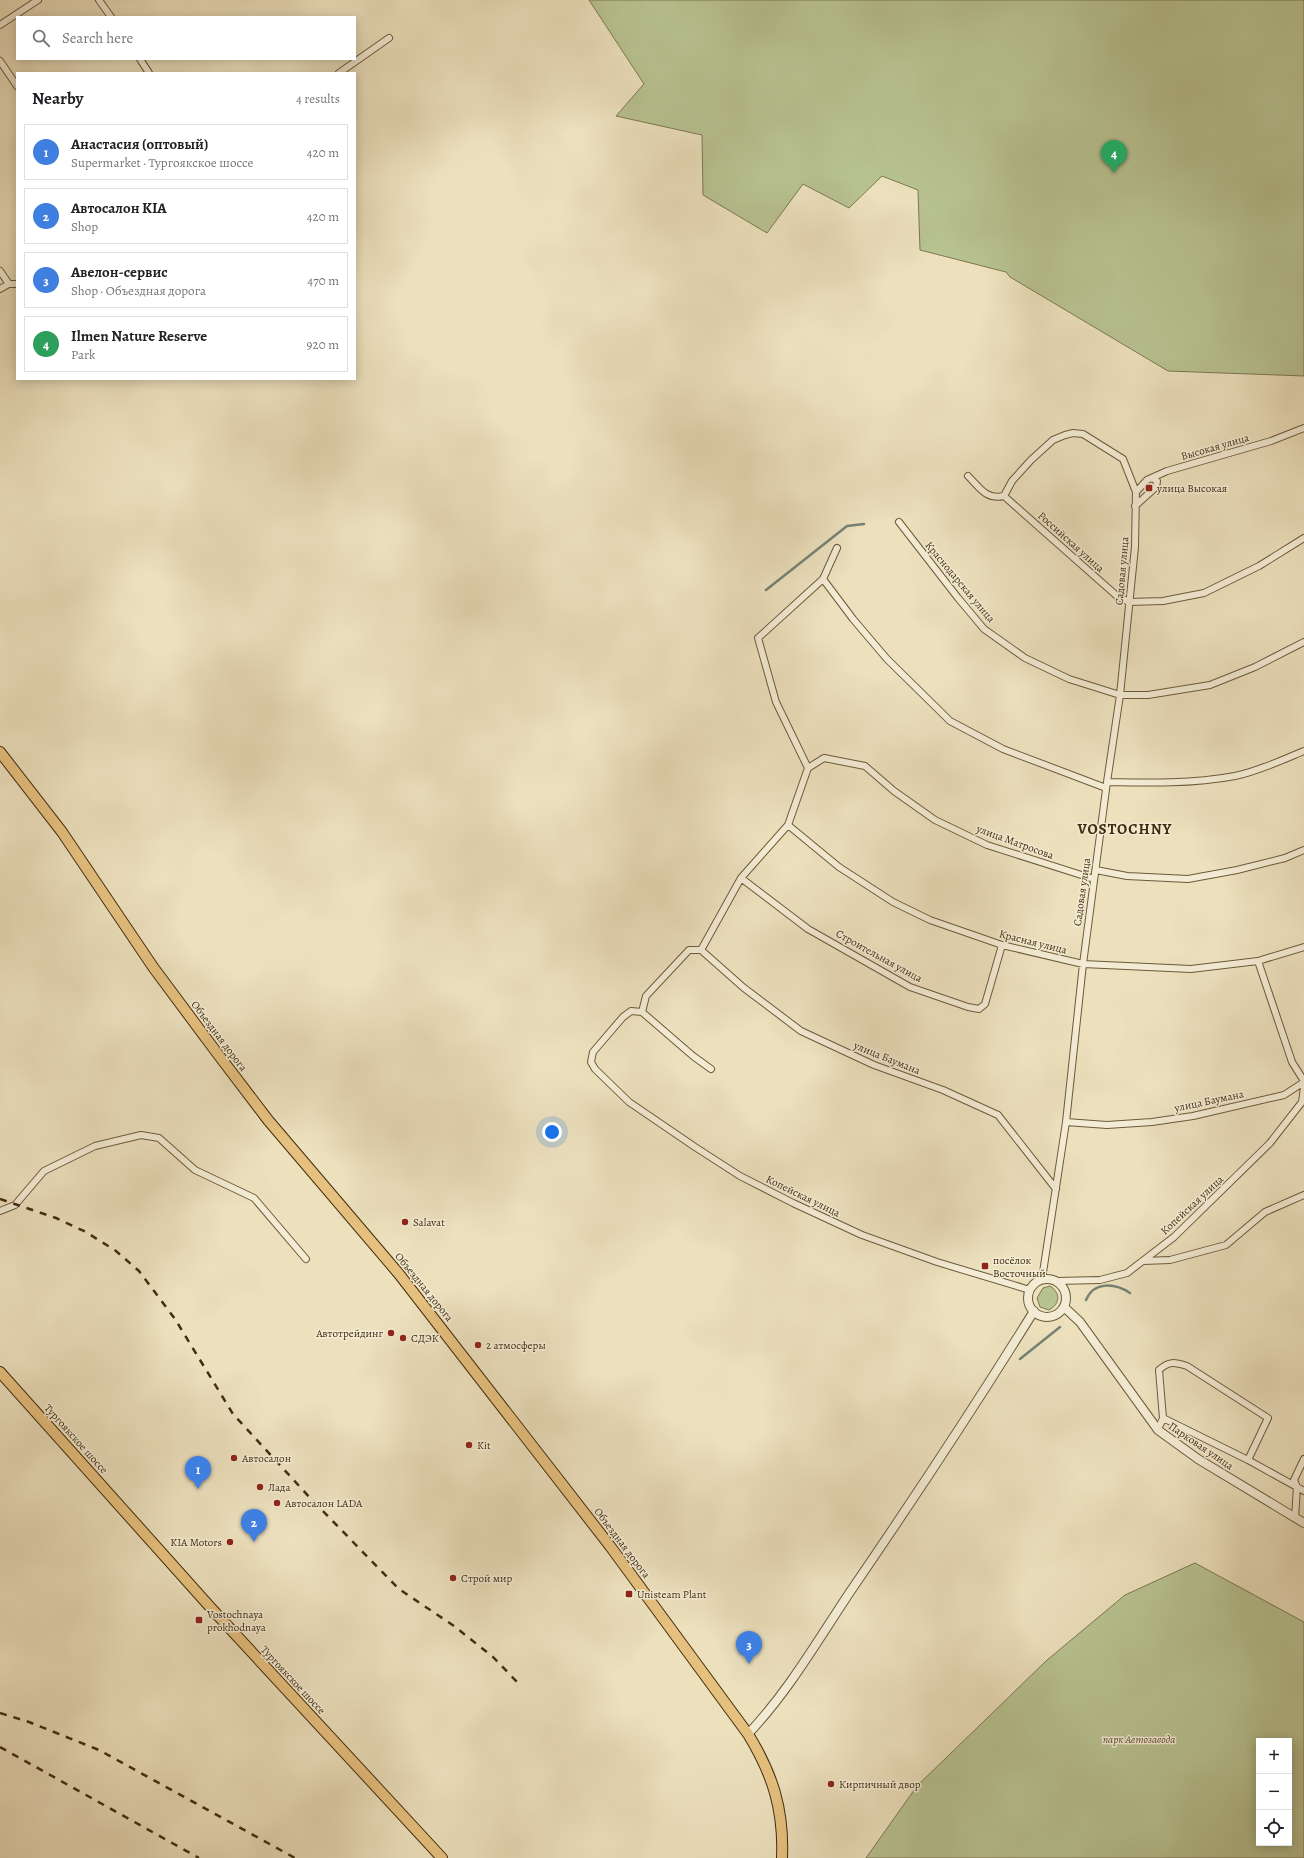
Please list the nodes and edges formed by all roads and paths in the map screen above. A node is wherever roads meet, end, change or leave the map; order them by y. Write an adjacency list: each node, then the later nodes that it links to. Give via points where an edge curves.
1 (38, 0): 4 (street)
2 (100, 0): 3 (street)
3 (110, 16)
4 (0, 25)
5 (389, 38): 9 (street)
6 (141, 60): 8 (street)
7 (0, 61): 10 (street)
8 (148, 72)
9 (340, 72)
10 (16, 85)
11 (0, 271): 12 (street)
12 (9, 284): 13 (street); 14 (street)
13 (16, 284)
14 (0, 289)
15 (1304, 428): 17 (street, Высокая улица, via 1271,441 1167,471)
16 (968, 476): 19 (street, via 990,497)
17 (1152, 478): 18 (street, Высокая улица, via 1143,483); 20 (street, via 1157,481 1156,487)
18 (1136, 492): 19 (street, via 1123,459 1084,434 1073,433 1053,440 1031,460 1012,481); 20 (street, Садовая улица)
19 (1004, 496): 25 (street, Российская улица, via 1117,596)
20 (1135, 506): 25 (street, Садовая улица, via 1135,547)
21 (898, 522): 27 (street, Краснодарская улица, via 984,629 1025,658 1069,679)
22 (1304, 538): 25 (street, via 1259,566 1204,593 1163,601)
23 (837, 548): 24 (street)
24 (823, 579): 30 (street, via 758,638 776,702); 31 (street, via 887,659 950,721 1003,749)
25 (1129, 602): 27 (street, Садовая улица)
26 (1304, 642): 27 (street, Краснодарская улица, via 1255,668 1210,685 1148,695)
27 (1120, 695): 31 (street, Садовая улица)
28 (1304, 751): 31 (street, via 1236,775 1194,782)
29 (0, 752): 66 (main road, Объездная дорога, via 62,832 153,967 268,1120 452,1340 610,1546)
30 (808, 768): 32 (street); 36 (street, улица Матросова, via 824,758 865,766 894,791 936,820 988,845)
31 (1106, 785): 34 (street, Садовая улица)
32 (788, 825): 35 (street); 37 (street, Красная улица, via 839,867 893,902 930,920)
33 (1304, 850): 34 (street, via 1285,858 1237,870 1188,879 1126,876)
34 (1096, 870): 36 (street, Садовая улица)
35 (741, 878): 37 (street, Строительная улица, via 808,929 903,983 968,1007 979,1009 985,1004); 39 (street)
36 (1094, 879): 41 (street, Садовая улица)
37 (1002, 945): 41 (street, Красная улица)
38 (1304, 947): 40 (street, Красная улица)
39 (701, 950): 42 (street, via 689,950 646,996); 47 (street, улица Баумана, via 744,988 801,1031 874,1065 943,1090 998,1115)
40 (1258, 961): 41 (street, Красная улица, via 1191,969); 44 (street, via 1292,1062)
41 (1082, 964): 46 (street, Садовая улица)
42 (642, 1012): 43 (street); 54 (street, Копейская улица, via 631,1011 623,1017 593,1052 591,1062 595,1069 630,1102 740,1176 793,1203 869,1237 937,1262)
43 (711, 1069)
44 (1304, 1082): 46 (street, улица Баумана, via 1284,1095 1193,1116 1107,1125)
45 (1304, 1087): 51 (street, Копейская улица, via 1302,1102 1270,1143 1174,1237)
46 (1066, 1122): 47 (street, Садовая улица)
47 (1056, 1189): 52 (street, Садовая улица)
48 (1304, 1195): 51 (street, via 1265,1212 1226,1245 1170,1260)
49 (0, 1211): 50 (street, via 15,1205 44,1172 95,1146 141,1135 159,1138 195,1170 254,1198)
50 (306, 1259)
51 (1143, 1261): 53 (street, Копейская улица, via 1127,1273 1100,1280)
52 (1042, 1279): 53 (street); 54 (street)
53 (1056, 1281): 55 (street, via 1064,1290)
54 (1030, 1290): 56 (street, via 1028,1297)
55 (1064, 1307): 56 (street, via 1050,1316 1041,1316); 64 (street, Парковая улица, via 1080,1322 1158,1430 1198,1459)
56 (1034, 1311): 66 (street, via 778,1700)
57 (0, 1372): 67 (main road, Тургоякское шоссе, via 206,1602)
58 (1163, 1418): 59 (street); 61 (street); 61 (street, via 1159,1370 1167,1363 1187,1366 1268,1418)
59 (1160, 1425)
60 (1304, 1458): 62 (street, via 1294,1480)
61 (1248, 1460): 62 (street)
62 (1297, 1487): 63 (street); 64 (street)
63 (1304, 1491)
64 (1295, 1518): 65 (street, Парковая улица)
65 (1304, 1523)
66 (748, 1734): 68 (main road, Объездная дорога, via 766,1765 776,1790)
67 (442, 1858)
68 (782, 1858)

